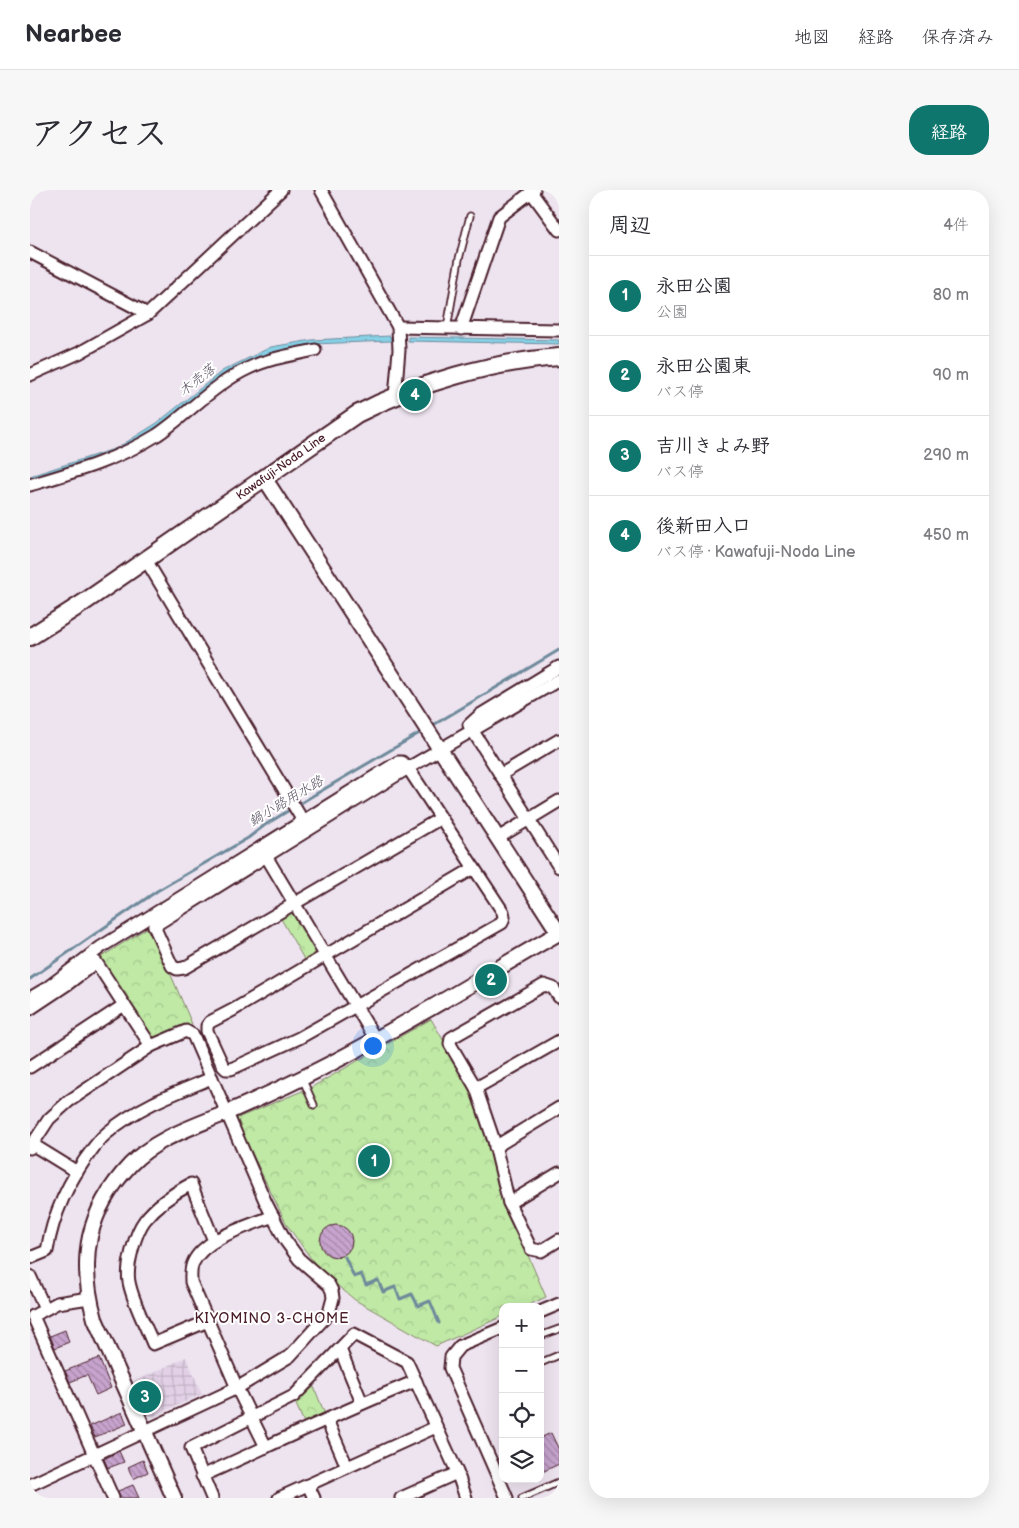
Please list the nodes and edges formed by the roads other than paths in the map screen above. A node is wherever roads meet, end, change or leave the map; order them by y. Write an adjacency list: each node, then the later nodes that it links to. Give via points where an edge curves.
1 (281, 190): 7 (street)
2 (321, 190): 8 (street)
3 (533, 191): 5 (street); 10 (street, via 499,217)
4 (470, 216): 9 (lane)
5 (559, 230)
6 (30, 252): 7 (street)
7 (148, 314): 14 (street, via 79,353)
8 (398, 327): 9 (street); 15 (street)
9 (447, 328): 10 (street)
10 (461, 329): 11 (street)
11 (559, 330)
12 (315, 350): 17 (street, via 275,358 247,369 158,434 118,457)
13 (559, 357): 15 (main road, Kawafuji-Noda Line, via 470,373)
14 (30, 375)
15 (395, 397): 16 (main road, Kawafuji-Noda Line, via 340,425)
16 (265, 479): 18 (main road, Kawafuji-Noda Line); 24 (street)
17 (30, 485)
18 (146, 560): 19 (main road, Kawafuji-Noda Line); 30 (street)
19 (30, 637)
20 (559, 667): 22 (street, via 480,715 469,725)
21 (559, 680): 22 (street)
22 (471, 730): 24 (street); 26 (street)
23 (559, 740): 26 (street)
24 (439, 749): 25 (street); 31 (street)
25 (408, 768): 28 (street); 30 (street, via 398,762); 32 (street)
26 (500, 775): 29 (street)
27 (559, 801): 29 (street)
28 (441, 818): 34 (street); 35 (street)
29 (528, 818): 31 (street); 33 (street)
30 (303, 821): 39 (street, via 101,947)
31 (498, 838): 36 (street)
32 (266, 856): 35 (street); 35 (street, via 154,926 172,966 184,968)
33 (558, 863)
34 (474, 868): 37 (street); 41 (street, via 503,912 502,923)
35 (295, 903): 37 (street)
36 (559, 933): 43 (street)
37 (326, 955): 41 (street); 41 (street, via 210,1022 207,1030 223,1066 231,1070 299,1038)
38 (559, 997): 49 (street, via 553,988 544,985 451,1038 450,1044)
39 (30, 998)
40 (124, 1005): 42 (street, via 96,962); 45 (street); 46 (street)
41 (356, 1006): 43 (street)
42 (30, 1009)
43 (376, 1040): 48 (street)
44 (559, 1041): 49 (street)
45 (151, 1046): 47 (street, via 190,1032); 53 (street, via 69,1101 49,1119)
46 (30, 1067)
47 (212, 1078): 52 (street); 55 (street, via 132,1114 105,1134)
48 (302, 1078): 50 (lane); 52 (street)
49 (476, 1088): 54 (street)
50 (314, 1105)
51 (559, 1108): 54 (street)
52 (227, 1112): 58 (street); 63 (street, via 164,1140 132,1163 111,1189 97,1215 86,1251)
53 (31, 1145): 55 (street)
54 (495, 1147): 57 (street)
55 (77, 1172): 61 (street, via 66,1190 47,1251)
56 (559, 1174): 57 (street)
57 (509, 1202): 59 (street, via 531,1249 541,1251)
58 (273, 1216): 60 (street); 77 (street, via 285,1240 299,1259 328,1285 333,1298 329,1313 290,1356)
59 (559, 1240)
60 (214, 1241): 68 (street, via 199,1253 192,1265 191,1282); 68 (street, via 190,1184 173,1194 144,1220 128,1265 133,1296 153,1344)
61 (30, 1258)
62 (30, 1276): 65 (street)
63 (89, 1298): 65 (street, via 58,1303); 78 (street)
64 (559, 1304): 66 (street)
65 (45, 1309): 67 (street)
66 (544, 1310)
67 (31, 1317): 85 (street)
68 (208, 1321): 77 (street)
69 (559, 1328): 71 (lane)
70 (499, 1330): 99 (street, via 460,1346 452,1357 450,1368)
71 (544, 1334)
72 (340, 1349): 75 (street, via 354,1334 407,1362); 79 (street); 80 (street, via 294,1396)
73 (559, 1355): 74 (lane)
74 (544, 1361)
75 (416, 1381): 79 (street); 82 (street)
76 (148, 1386): 78 (lane)
77 (237, 1388): 80 (street); 83 (street)
78 (128, 1395): 83 (street)
79 (362, 1403): 81 (street)
80 (252, 1418): 84 (street); 88 (street, via 191,1448)
81 (328, 1420): 84 (street); 86 (street)
82 (436, 1427): 86 (street); 87 (street)
83 (144, 1432): 85 (street); 93 (street)
84 (266, 1447): 88 (street)
85 (94, 1456): 90 (street); 92 (street)
86 (347, 1467): 91 (street)
87 (457, 1474): 97 (street); 98 (street)
88 (202, 1476): 94 (street)
89 (559, 1482): 100 (lane)
90 (30, 1485)
91 (308, 1485): 95 (street); 96 (street)
92 (113, 1498)
93 (174, 1498)
94 (212, 1498)
95 (279, 1498)
96 (314, 1498)
97 (400, 1498)
98 (466, 1498)
99 (507, 1498)
100 (522, 1498)

